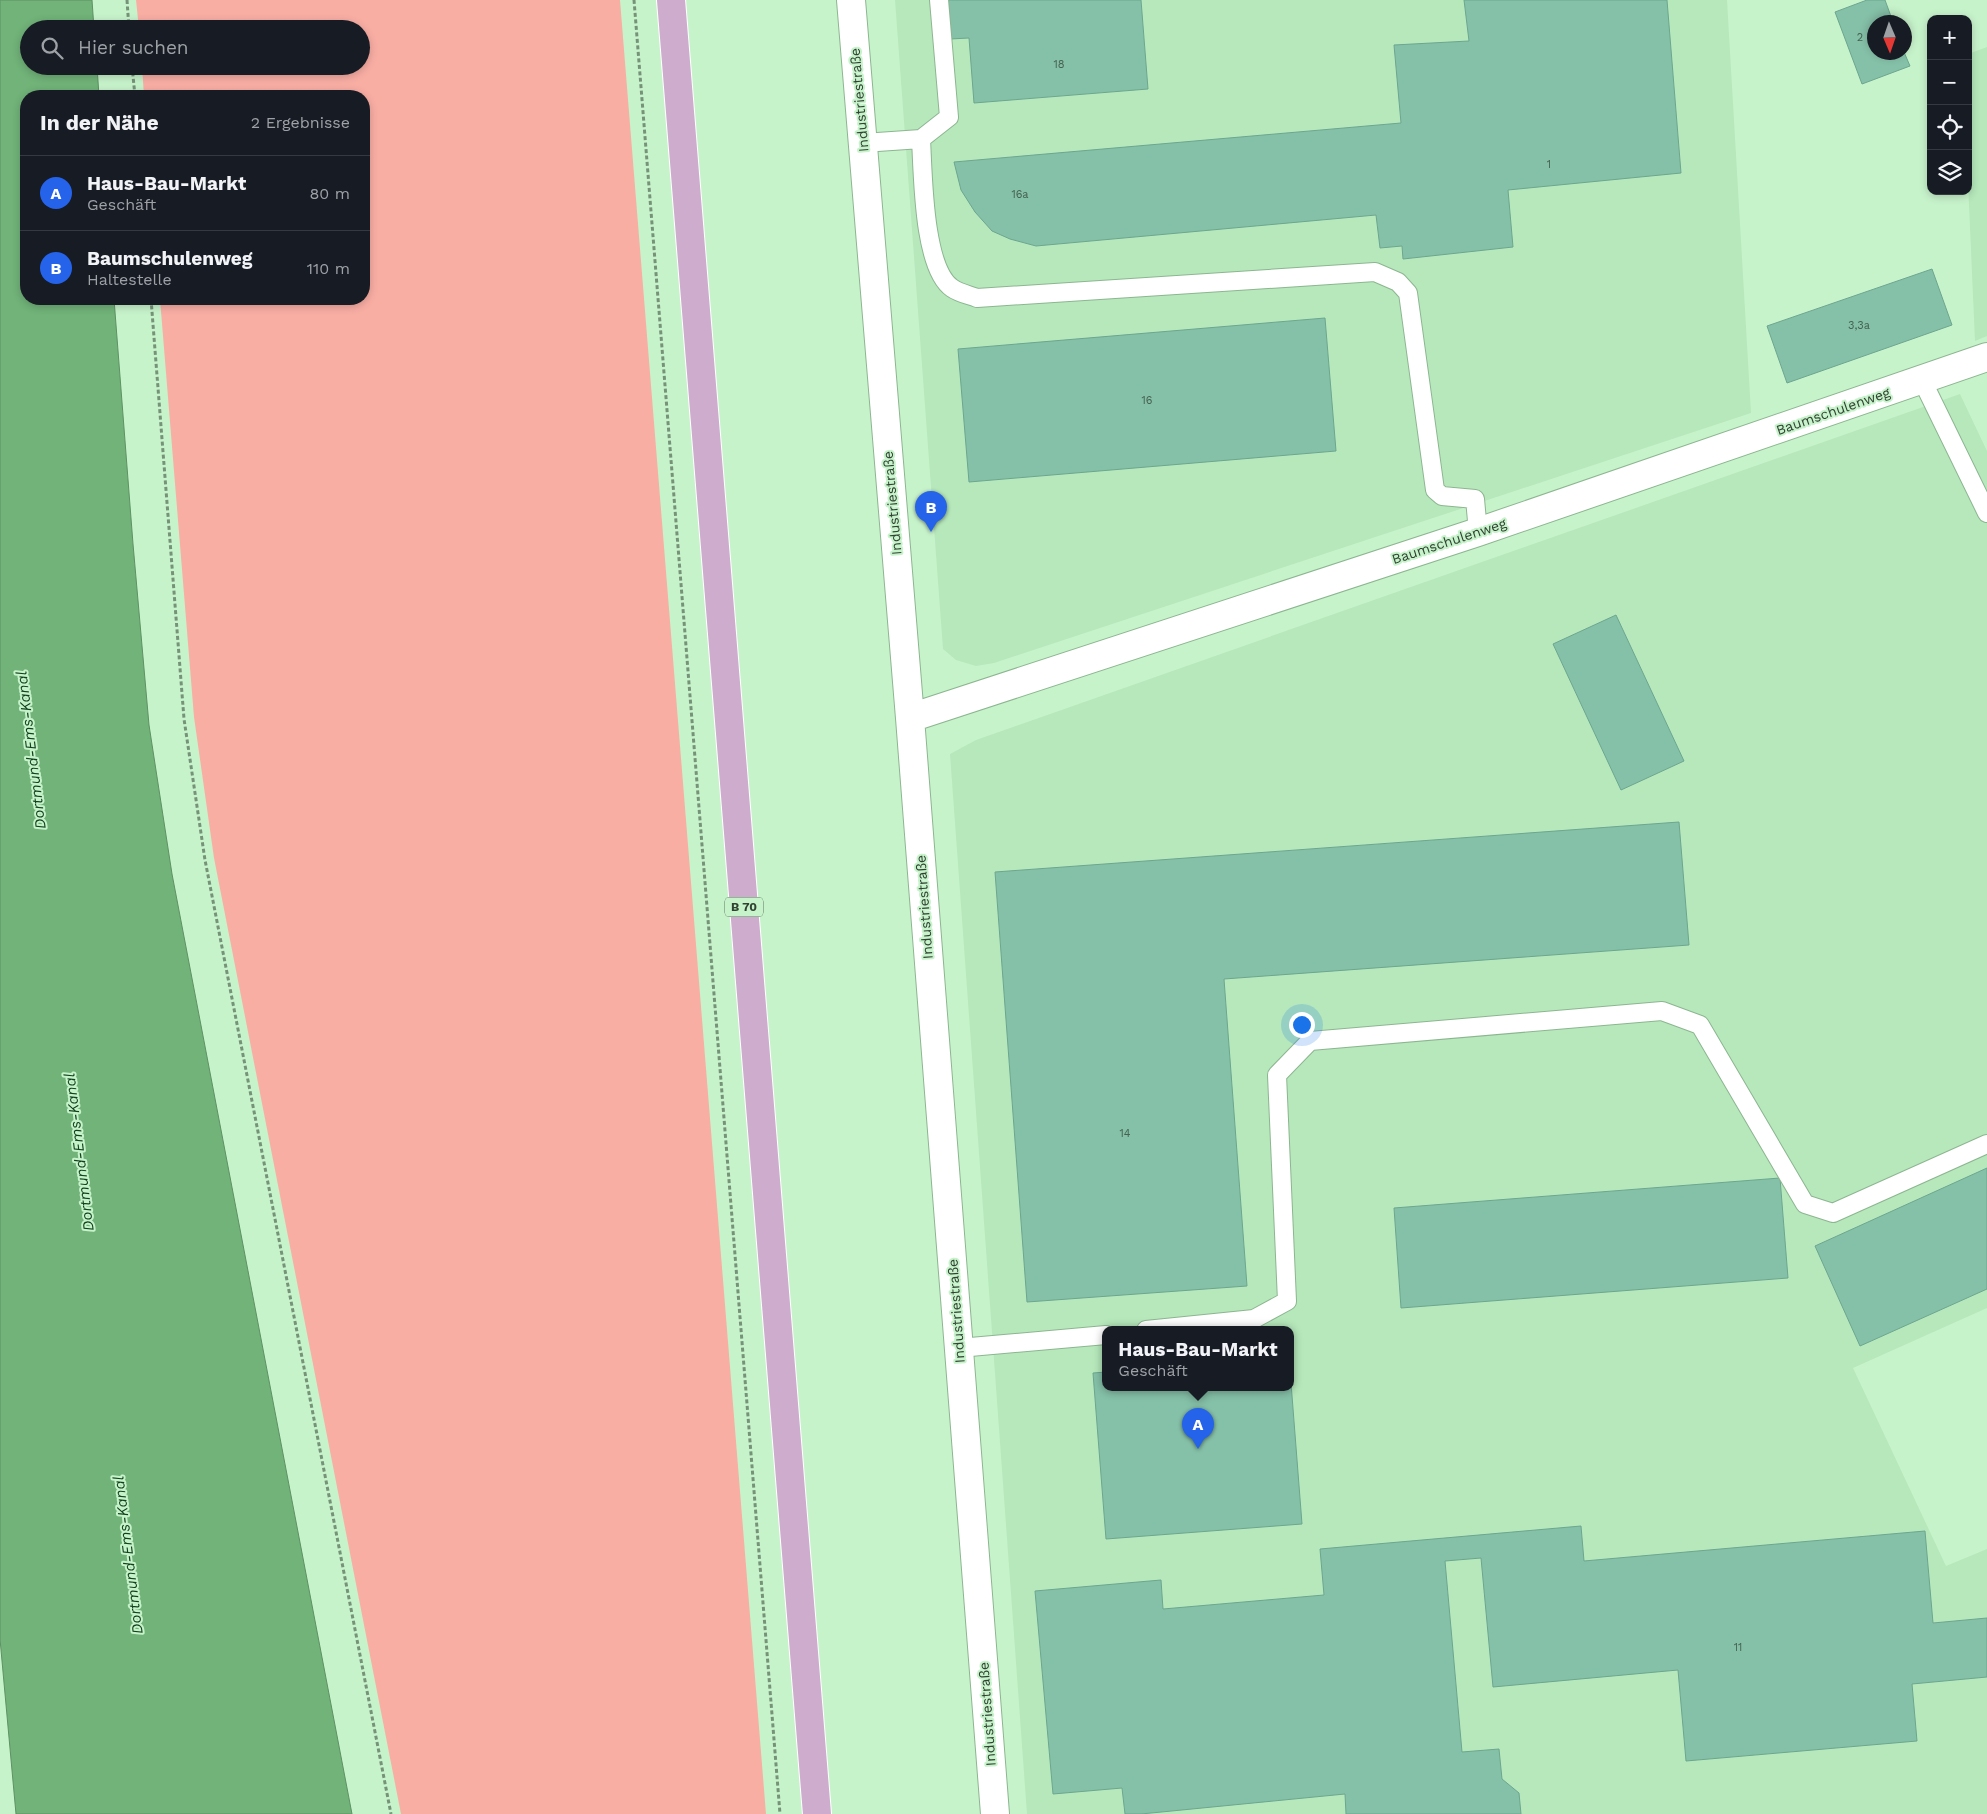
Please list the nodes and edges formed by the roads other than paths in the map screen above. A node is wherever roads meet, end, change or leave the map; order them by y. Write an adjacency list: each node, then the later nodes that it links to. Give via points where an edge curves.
1 (671, 0): 15 (main road, B 70)
2 (851, 0): 5 (street, Industriestraße)
3 (939, 0): 4 (lane, via 949,117)
4 (921, 139): 5 (lane); 9 (lane, via 926,220 936,267 951,288 977,298 1376,272 1398,282 1408,293 1435,490 1442,496 1475,499)
5 (863, 143): 10 (street, Industriestraße)
6 (1987, 357): 7 (street, Baumschulenweg)
7 (1922, 380): 8 (lane); 9 (street, Baumschulenweg)
8 (1987, 513)
9 (1478, 532): 10 (street, Baumschulenweg)
10 (910, 718): 14 (street, Industriestraße)
11 (1987, 1144): 12 (lane, via 1833,1213 1805,1204 1700,1024 1662,1011 1310,1041 1277,1075 1286,1301 1254,1319)
12 (1185, 1326)
13 (1102, 1335): 14 (lane)
14 (959, 1348): 16 (street, Industriestraße)
15 (817, 1814)
16 (995, 1814)

